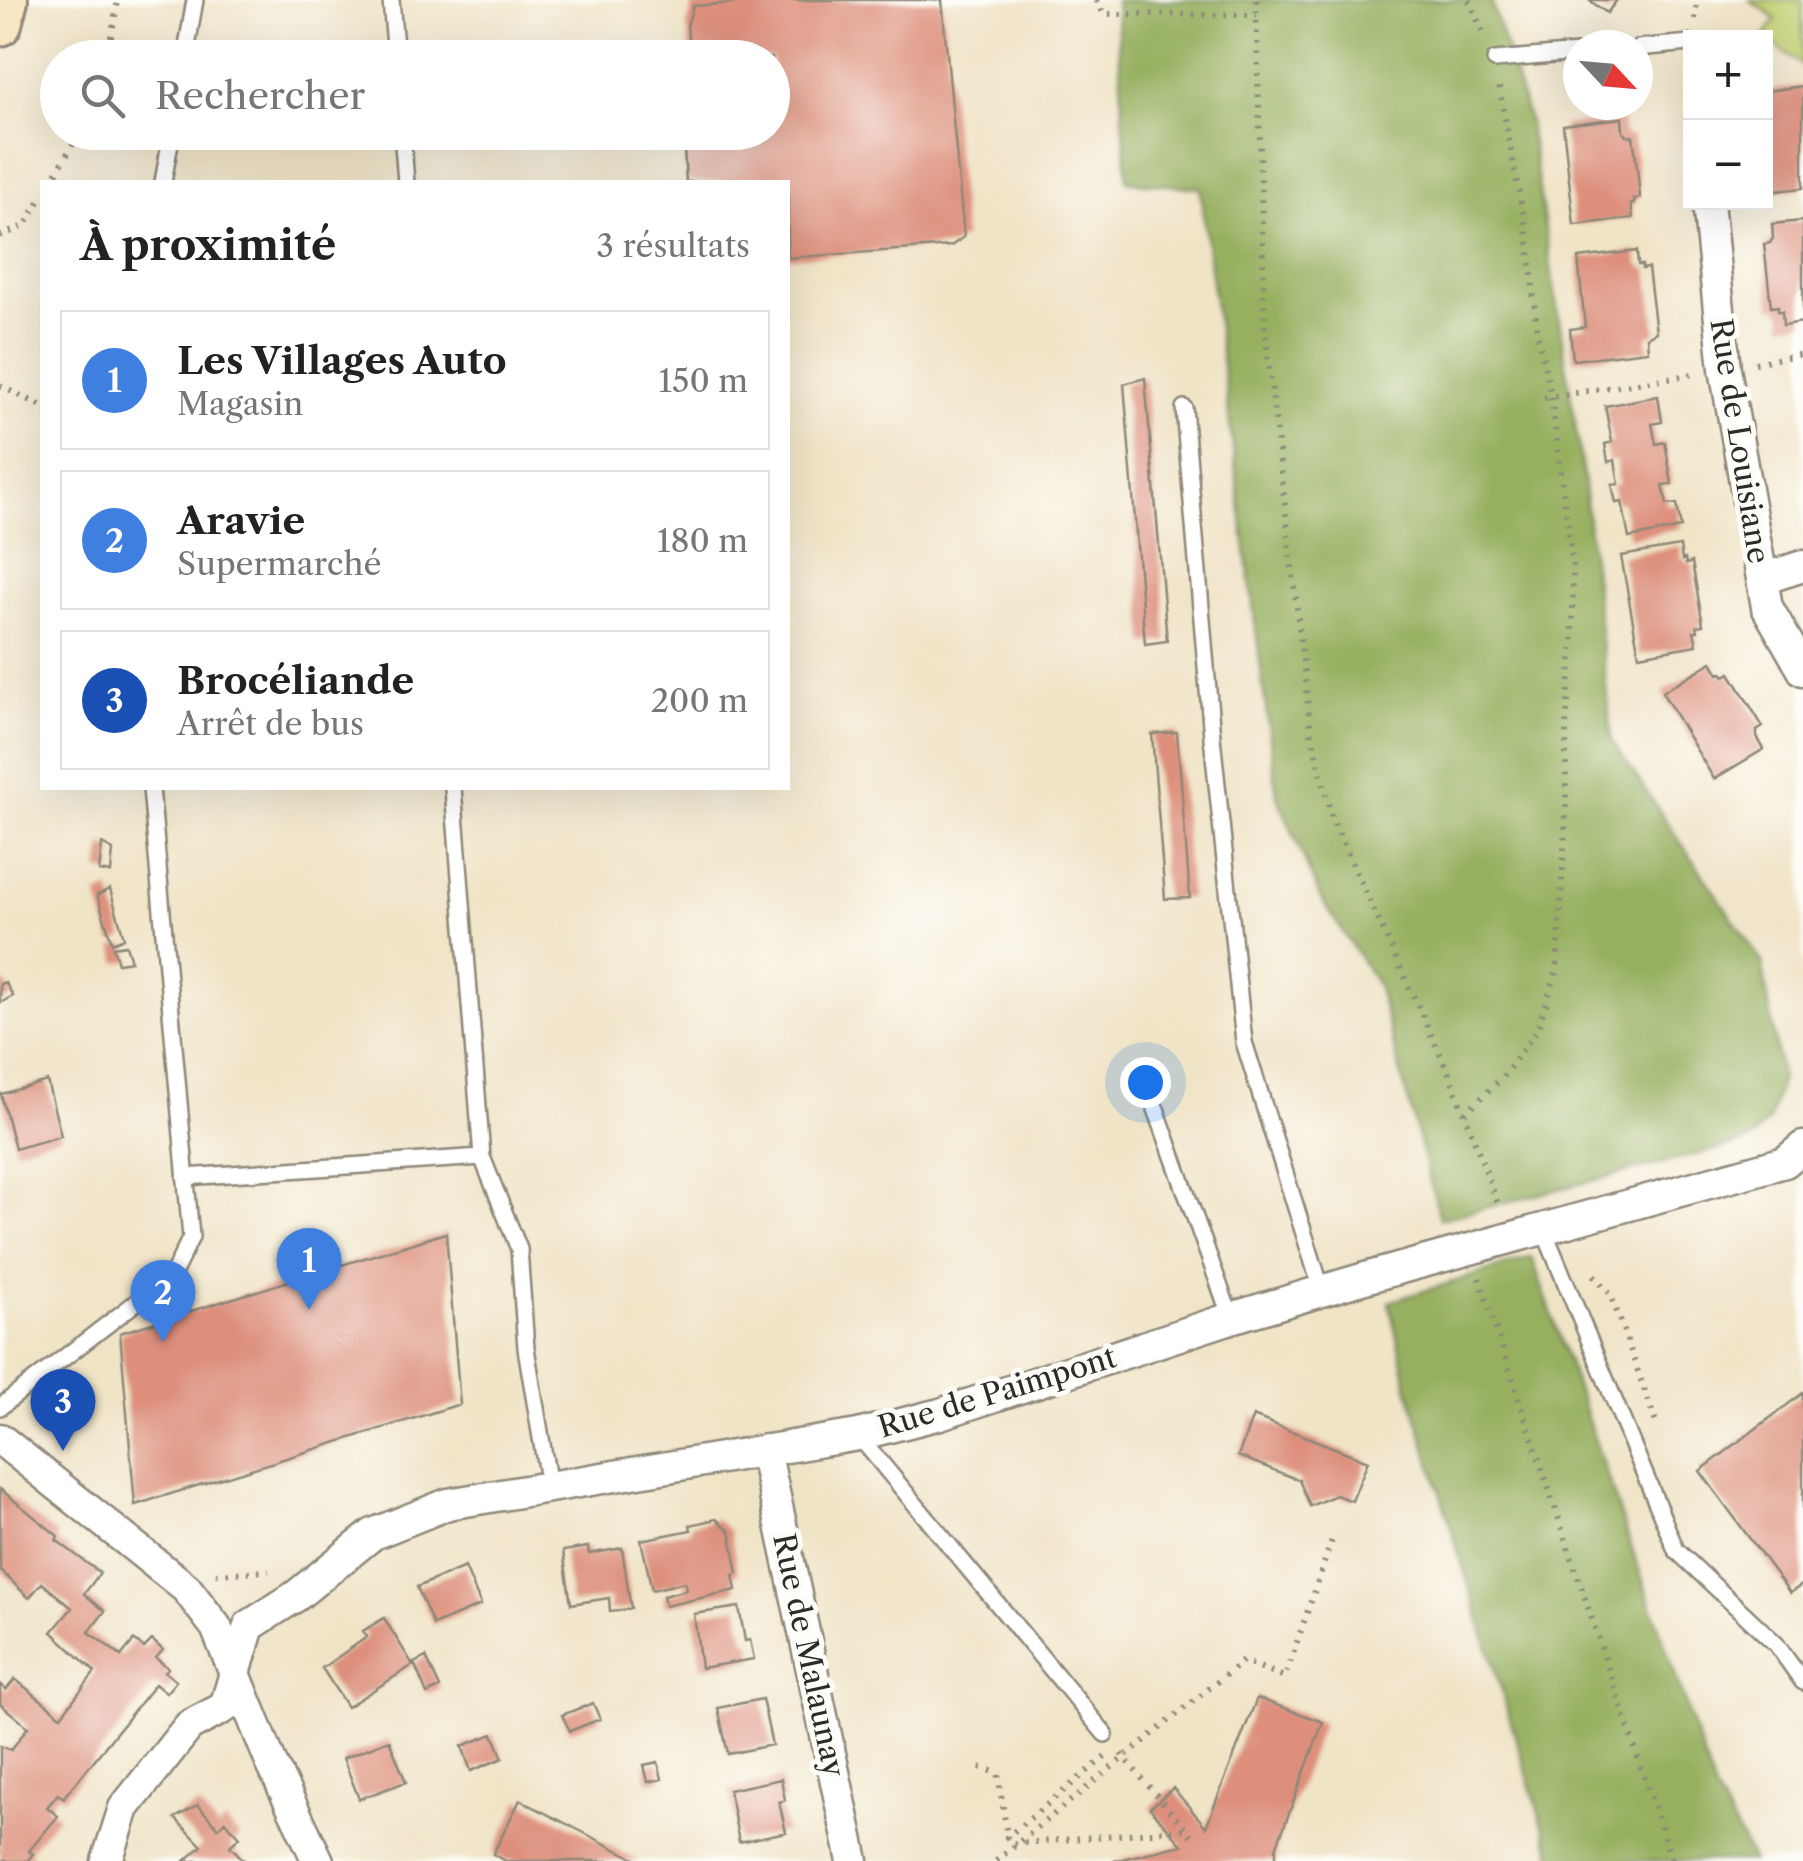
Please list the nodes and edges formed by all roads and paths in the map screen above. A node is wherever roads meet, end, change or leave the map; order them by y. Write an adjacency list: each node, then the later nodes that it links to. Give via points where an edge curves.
1 (6, 0): 9 (main road)
2 (118, 0): 10 (path)
3 (195, 0): 11 (lane)
4 (391, 0): 12 (lane)
5 (1096, 0): 8 (path, via 1104,14)
6 (1256, 0): 8 (path)
7 (1469, 0): 16 (path)
8 (1257, 14): 38 (path, via 1264,331 1311,732 1332,819)
9 (0, 24)
10 (110, 40)
11 (188, 40)
12 (394, 40)
13 (1683, 44): 14 (lane)
14 (1653, 47)
15 (1563, 54): 16 (lane)
16 (1494, 60): 29 (path, via 1529,245)
17 (70, 150): 20 (path)
18 (169, 150): 21 (lane)
19 (403, 150): 22 (lane)
20 (52, 180)
21 (164, 180)
22 (406, 180)
23 (40, 200): 25 (path, via 25,226)
24 (1709, 210): 27 (street, Rue de Louisiane)
25 (0, 236)
26 (1803, 354): 27 (path)
27 (1725, 370): 29 (path); 33 (street, Rue de Louisiane)
28 (0, 386): 30 (path)
29 (1548, 397): 38 (path, via 1573,567 1557,971 1537,1030 1501,1080)
30 (40, 405)
31 (1184, 408): 46 (lane, via 1244,1042)
32 (1803, 566): 33 (street)
33 (1762, 578): 34 (street, Rue de Louisiane, via 1767,607)
34 (1803, 670)
35 (150, 790): 41 (lane)
36 (453, 790): 40 (lane)
37 (1156, 1109): 47 (lane)
38 (1464, 1113): 44 (path)
39 (1803, 1148): 42 (street, Rue de Paimpont, via 1784,1162)
40 (482, 1156): 41 (lane); 53 (lane, via 519,1249 526,1348)
41 (185, 1177): 48 (lane, via 191,1238 173,1274)
42 (1574, 1219): 43 (street, Rue de Paimpont); 49 (path, via 1583,1264 1611,1295)
43 (1542, 1228): 44 (street, Rue de Paimpont); 56 (lane, via 1676,1550 1776,1644)
44 (1510, 1236): 45 (street, Rue de Paimpont)
45 (1469, 1248): 46 (street, Rue de Paimpont); 68 (path)
46 (1322, 1291): 47 (street, Rue de Paimpont)
47 (1230, 1318): 50 (street, Rue de Paimpont, via 940,1414)
48 (0, 1407)
49 (1657, 1427)
50 (858, 1434): 52 (street, Rue de Paimpont); 57 (lane)
51 (0, 1439): 55 (street, via 186,1588 216,1627)
52 (766, 1450): 53 (street, Rue de Paimpont); 66 (street, Rue de Malaunay)
53 (549, 1486): 55 (street, Rue de Paimpont, via 448,1504 372,1534 249,1626)
54 (1334, 1534): 58 (path, via 1286,1676 1243,1661)
55 (235, 1672): 64 (street, Rue de Paimpont, via 224,1707 189,1726 124,1808); 65 (street)
56 (1803, 1682)
57 (1105, 1734): 58 (path)
58 (1124, 1757): 60 (path); 67 (path)
59 (980, 1767): 61 (path, via 998,1773)
60 (1186, 1830): 62 (path); 63 (path)
61 (1007, 1836)
62 (1056, 1840)
63 (1194, 1840)
64 (107, 1861)
65 (318, 1861)
66 (853, 1861)
67 (996, 1861)
68 (1672, 1861)

